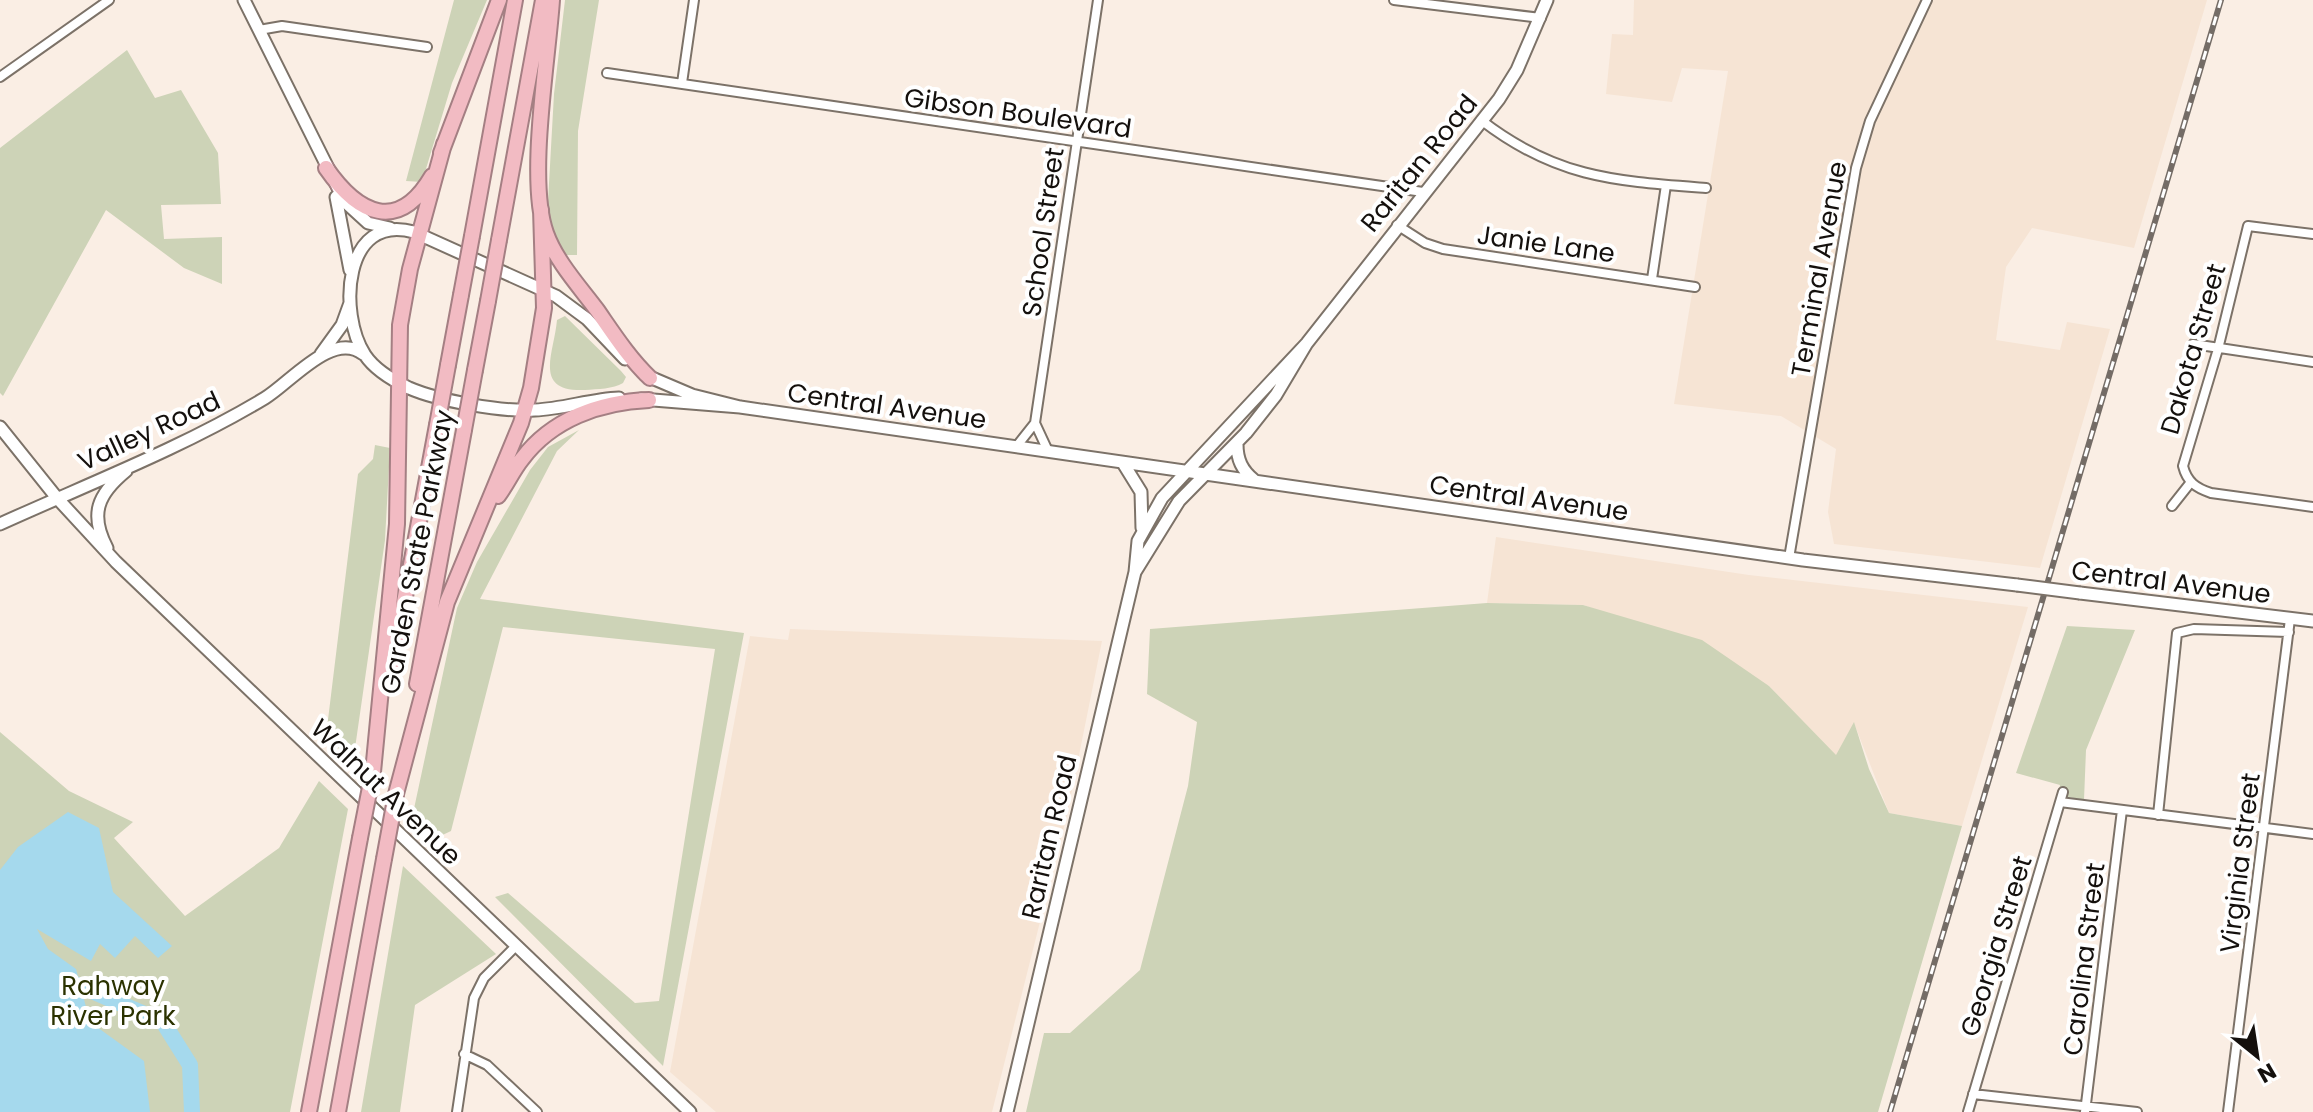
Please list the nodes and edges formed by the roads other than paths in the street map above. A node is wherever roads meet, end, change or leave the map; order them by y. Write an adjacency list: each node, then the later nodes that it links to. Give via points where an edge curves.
1 (109, 0): 16 (street)
2 (244, 0): 13 (main road)
3 (499, 0): 20 (highway)
4 (515, 0): 68 (highway, Garden State Parkway, bridge)
5 (543, 0): 70 (highway, Garden State Parkway, bridge)
6 (552, 0): 25 (highway, via 540,142)
7 (694, 0): 17 (street)
8 (1098, 0): 19 (street, School Street)
9 (1394, 0): 12 (street)
10 (1547, 0): 12 (main road, Raritan Road)
11 (1927, 0): 62 (street, Terminal Avenue, via 1870,121 1856,168)
12 (1541, 18): 18 (main road, Raritan Road, via 1517,70)
13 (259, 30): 14 (street, via 282,26); 21 (main road)
14 (427, 47)
15 (607, 73): 17 (street, Gibson Boulevard)
16 (0, 77)
17 (682, 83): 19 (street, Gibson Boulevard)
18 (1481, 120): 22 (street, via 1514,145 1576,173); 24 (main road, Raritan Road)
19 (1077, 142): 24 (street, Gibson Boulevard); 45 (street, School Street)
20 (444, 144): 21 (highway, via 419,195 390,211 359,205); 29 (highway)
21 (326, 168): 27 (main road, Central Avenue, via 358,217); 33 (main road, via 342,219)
22 (1666, 185): 23 (street); 30 (street)
23 (1706, 188)
24 (1423, 192): 26 (main road, Raritan Road)
25 (541, 209): 32 (highway); 40 (highway, via 558,256)
26 (1397, 225): 30 (street, Janie Lane, via 1443,249); 34 (main road, Raritan Road)
27 (399, 229): 29 (main road, Central Avenue); 33 (main road, via 364,242)
28 (2313, 234): 36 (street, Dakota Street, via 2248,226)
29 (420, 235): 32 (main road, Central Avenue); 41 (highway, via 404,294)
30 (1652, 279): 31 (street, Janie Lane)
31 (1695, 287)
32 (545, 290): 40 (main road, Central Avenue, via 581,313); 44 (highway)
33 (351, 292): 37 (main road, via 356,335); 39 (main road, Valley Road, via 342,325)
34 (1307, 343): 47 (main road, Raritan Road, via 1276,395); 52 (main road, Raritan Road)
35 (2193, 344): 36 (street)
36 (2218, 349): 38 (street); 55 (street, Dakota Street, via 2184,455)
37 (369, 360): 39 (main road, Valley Road, via 355,348 342,346); 41 (main road, Central Avenue)
38 (2313, 362)
39 (310, 366): 50 (main road, Valley Road, via 256,404)
40 (650, 378): 43 (main road, Central Avenue)
41 (397, 382): 44 (main road, Central Avenue, via 423,392); 68 (highway, via 397,524)
42 (649, 400): 43 (main road, Central Avenue); 44 (main road, Central Avenue, via 609,399); 59 (highway, via 593,409 549,431 521,459)
43 (740, 407): 48 (main road, Central Avenue)
44 (525, 410): 59 (highway)
45 (1035, 423): 48 (street, School Street); 49 (street)
46 (0, 427): 56 (main road, Walnut Avenue)
47 (1237, 444): 53 (main road, Raritan Road); 54 (main road, via 1242,467)
48 (1016, 447): 49 (main road, Central Avenue)
49 (1048, 451): 51 (main road, Central Avenue)
50 (139, 461): 56 (main road, Valley Road); 63 (main road, via 108,487 96,509 101,536)
51 (1123, 463): 52 (main road, Central Avenue); 61 (main road, via 1141,492)
52 (1187, 471): 53 (main road, Central Avenue); 61 (main road, Raritan Road, via 1162,498)
53 (1206, 474): 54 (main road, Central Avenue); 64 (main road, Raritan Road, via 1179,501)
54 (1255, 480): 62 (main road, Central Avenue)
55 (2191, 482): 57 (street); 58 (street, via 2211,493)
56 (57, 498): 60 (main road, Valley Road); 63 (main road, Walnut Avenue)
57 (2172, 506)
58 (2313, 507)
59 (486, 512): 70 (highway, via 447,602)
60 (0, 524)
61 (1141, 534): 64 (main road, Raritan Road)
62 (1789, 558): 65 (main road, Central Avenue, bridge)
63 (116, 562): 76 (main road, Walnut Avenue)
64 (1135, 572): 85 (main road, Raritan Road)
65 (2290, 619): 66 (main road, Central Avenue); 67 (street, Virginia Street)
66 (2313, 621)
67 (2289, 632): 73 (street, via 2177,633); 74 (street, Virginia Street)
68 (373, 772): 80 (highway, Garden State Parkway, bridge)
69 (2063, 792): 71 (street, Georgia Street)
70 (396, 794): 81 (highway, Garden State Parkway, bridge)
71 (2060, 802): 72 (street); 78 (street, Georgia Street)
72 (2122, 810): 73 (street); 79 (street, Carolina Street)
73 (2158, 815): 74 (street)
74 (2264, 828): 75 (street); 88 (street, Virginia Street)
75 (2313, 834)
76 (516, 946): 77 (street, via 476,991); 84 (main road, Walnut Avenue)
77 (464, 1054): 82 (street); 83 (street, via 487,1065)
78 (1973, 1094): 79 (street); 86 (street, Georgia Street)
79 (2086, 1109): 87 (street)
80 (309, 1112)
81 (338, 1112)
82 (457, 1112)
83 (537, 1112)
84 (690, 1112)
85 (1007, 1112)
86 (1968, 1112)
87 (2137, 1112)
88 (2228, 1112)

